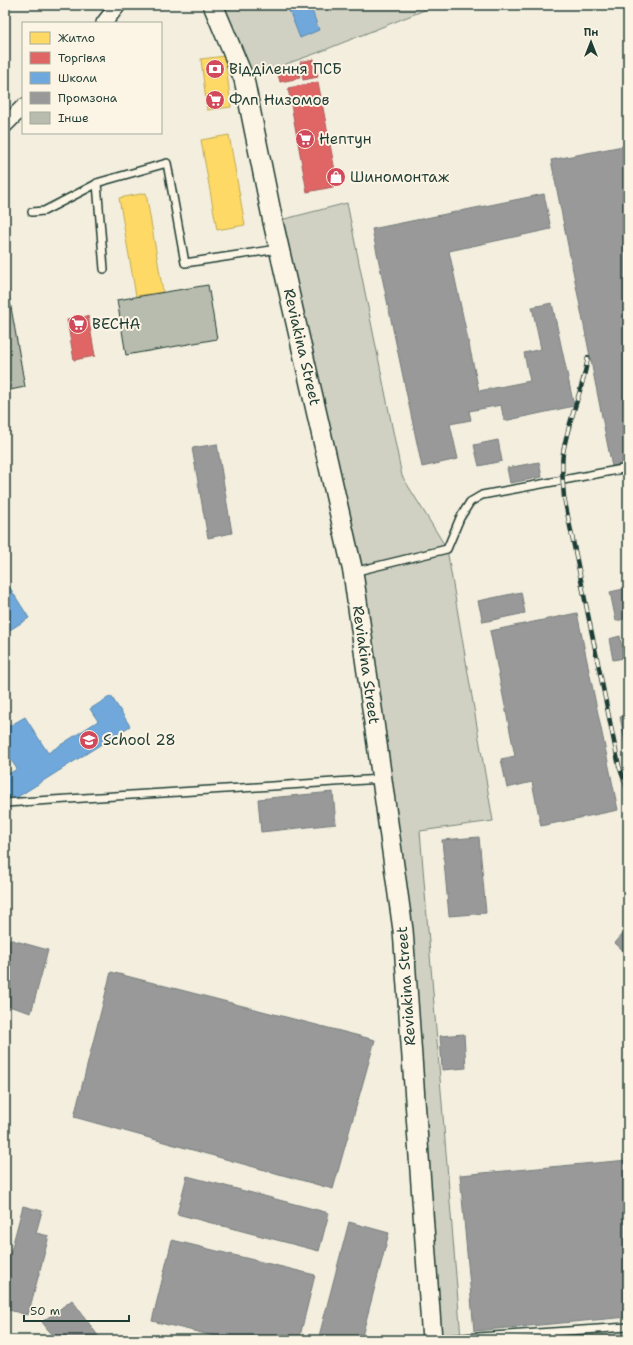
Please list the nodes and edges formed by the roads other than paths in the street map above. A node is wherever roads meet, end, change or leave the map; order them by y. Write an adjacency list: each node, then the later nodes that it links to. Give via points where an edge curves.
1 (118, 5): 3 (street)
2 (217, 6): 8 (street, Reviakina Street, via 244,79)
3 (105, 22)
4 (22, 108): 5 (street)
5 (5, 125)
6 (97, 184): 7 (lane, via 44,211); 8 (lane, via 167,163 185,262); 9 (lane)
7 (32, 212)
8 (280, 248): 11 (street, Reviakina Street)
9 (104, 269)
10 (628, 468): 11 (lane, via 482,495 470,502 447,549)
11 (353, 572): 12 (street, Reviakina Street)
12 (382, 779): 13 (lane); 15 (street, Reviakina Street, via 403,930)
13 (5, 803)
14 (628, 1327): 15 (lane)
15 (432, 1340)

